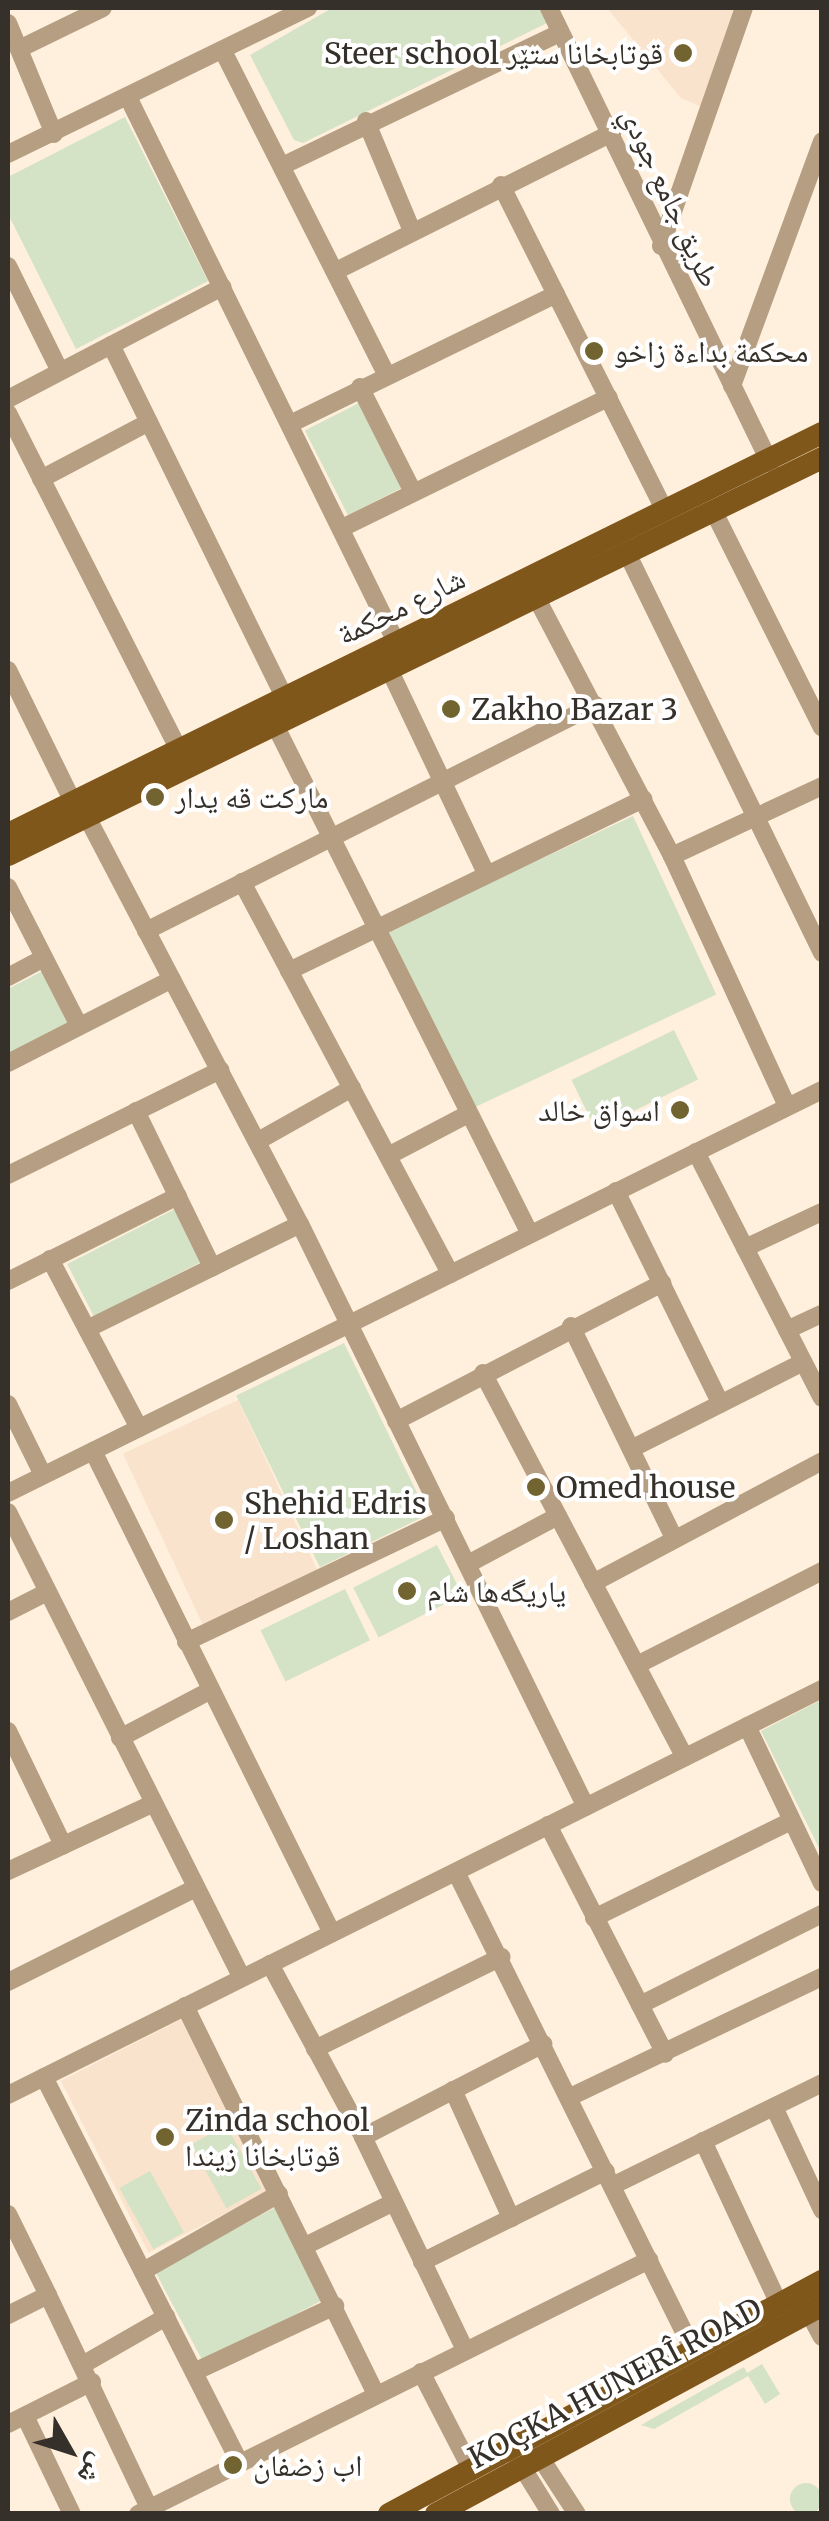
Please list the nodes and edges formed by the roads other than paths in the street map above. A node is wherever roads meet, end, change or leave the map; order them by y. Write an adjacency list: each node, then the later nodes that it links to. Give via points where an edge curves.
1 (104, 8): 7 (street)
2 (308, 8): 8 (street)
3 (549, 8): 6 (street, طريق جامع جودي)
4 (744, 8): 18 (street)
5 (8, 24): 7 (street)
6 (559, 33): 10 (street); 11 (street, طريق جامع جودي)
7 (19, 49): 12 (street)
8 (222, 51): 9 (street); 15 (street)
9 (128, 97): 12 (street); 21 (street)
10 (366, 121): 15 (street); 17 (street)
11 (612, 133): 16 (street); 18 (street, طريق جامع جودي)
12 (54, 134): 14 (street)
13 (822, 141): 27 (street)
14 (8, 154)
15 (282, 166): 20 (street)
16 (501, 185): 17 (street); 22 (street)
17 (412, 231): 20 (street)
18 (661, 246): 27 (street, طريق جامع جودي)
19 (8, 266): 24 (street)
20 (336, 272): 25 (street)
21 (222, 286): 23 (street); 33 (street)
22 (556, 294): 25 (street); 30 (street)
23 (111, 345): 24 (street); 32 (street)
24 (60, 371): 29 (street)
25 (386, 374): 28 (street)
26 (8, 377): 29 (street)
27 (732, 386): 36 (street, طريق جامع جودي)
28 (360, 387): 33 (street); 38 (street)
29 (12, 397)
30 (609, 397): 38 (street); 39 (street)
31 (8, 412): 37 (street)
32 (149, 422): 37 (street); 47 (street)
33 (290, 424): 41 (street)
34 (822, 433): 36 (main road, شارع محكمة)
35 (822, 458): 40 (main road, شارع محكمة)
36 (770, 463): 39 (main road, شارع محكمة)
37 (41, 479): 51 (street)
38 (412, 492): 41 (street)
39 (664, 510): 44 (main road, شارع محكمة)
40 (714, 512): 42 (main road, شارع محكمة); 50 (street)
41 (342, 528): 44 (street)
42 (627, 554): 43 (main road, شارع محكمة); 56 (street)
43 (536, 597): 46 (main road, شارع محكمة); 48 (street)
44 (396, 642): 47 (main road, شارع محكمة)
45 (8, 670): 55 (street)
46 (390, 670): 49 (main road, شارع محكمة); 52 (street)
47 (284, 698): 51 (main road, شارع محكمة)
48 (595, 705): 52 (street); 54 (street)
49 (274, 726): 55 (main road, شارع محكمة); 58 (street)
50 (822, 728)
51 (179, 750): 55 (main road, شارع محكمة)
52 (440, 783): 58 (street); 61 (street)
53 (822, 786): 56 (street)
54 (643, 799): 60 (street); 61 (street)
55 (80, 809): 57 (main road, شارع محكمة); 59 (main road, شارع محكمة); 65 (street)
56 (754, 817): 60 (street); 66 (street)
57 (8, 834)
58 (327, 840): 62 (street); 64 (street)
59 (8, 855)
60 (672, 856): 76 (street)
61 (486, 873): 64 (street)
62 (242, 882): 65 (street); 68 (street)
63 (8, 887): 67 (street)
64 (372, 927): 68 (street); 78 (street)
65 (146, 931): 70 (street)
66 (822, 953)
67 (43, 958): 69 (street); 71 (street)
68 (289, 971): 74 (street)
69 (8, 977)
70 (172, 978): 71 (street); 73 (street)
71 (79, 1026): 72 (street)
72 (8, 1063)
73 (220, 1070): 77 (street); 79 (street)
74 (352, 1088): 79 (street); 81 (street)
75 (822, 1090): 76 (street)
76 (787, 1106): 80 (street)
77 (136, 1111): 82 (street); 84 (street)
78 (468, 1114): 81 (street); 87 (street)
79 (258, 1141): 86 (street)
80 (696, 1152): 83 (street); 88 (street)
81 (388, 1156): 91 (street)
82 (8, 1176)
83 (616, 1192): 87 (street); 93 (street)
84 (178, 1196): 89 (street); 90 (street)
85 (822, 1212): 88 (street)
86 (300, 1224): 90 (street); 95 (street)
87 (530, 1234): 91 (street)
88 (745, 1248): 98 (street)
89 (50, 1259): 92 (street); 97 (street)
90 (212, 1267): 97 (street)
91 (450, 1274): 95 (street)
92 (8, 1280)
93 (662, 1283): 96 (street); 103 (street)
94 (822, 1314): 98 (street)
95 (350, 1324): 104 (street); 105 (street)
96 (571, 1326): 100 (street); 106 (street)
97 (87, 1329): 105 (street)
98 (787, 1330): 99 (street)
99 (803, 1362): 101 (street); 103 (street)
100 (483, 1373): 104 (street); 112 (street)
101 (822, 1398)
102 (8, 1404): 109 (street)
103 (721, 1404): 106 (street)
104 (396, 1421): 113 (street)
105 (139, 1428): 107 (street)
106 (631, 1449): 114 (street)
107 (93, 1451): 109 (street); 120 (street)
108 (822, 1460): 114 (street)
109 (43, 1475): 110 (street)
110 (8, 1492)
111 (8, 1512): 118 (street)
112 (558, 1516): 115 (street); 117 (street)
113 (446, 1518): 115 (street); 120 (street)
114 (673, 1536): 117 (street)
115 (468, 1564): 130 (street)
116 (822, 1571): 121 (street)
117 (593, 1582): 121 (street)
118 (47, 1592): 119 (street); 126 (street)
119 (8, 1612)
120 (186, 1642): 123 (street)
121 (637, 1666): 128 (street)
122 (822, 1689): 124 (street)
123 (211, 1690): 126 (street); 140 (street)
124 (747, 1726): 128 (street); 131 (street)
125 (8, 1731): 127 (street)
126 (120, 1738): 129 (street)
127 (12, 1753): 133 (street)
128 (685, 1757): 130 (street)
129 (152, 1804): 133 (street); 137 (street)
130 (586, 1807): 132 (street)
131 (791, 1821): 136 (street); 139 (street)
132 (548, 1826): 135 (street); 139 (street)
133 (64, 1845): 134 (street)
134 (8, 1871)
135 (456, 1872): 140 (street); 141 (street)
136 (822, 1883)
137 (194, 1889): 143 (street); 145 (street)
138 (822, 1914): 146 (street)
139 (594, 1918): 146 (street)
140 (332, 1933): 142 (street)
141 (501, 1957): 148 (street); 149 (street)
142 (270, 1964): 143 (street); 149 (street)
143 (242, 1978): 147 (street)
144 (821, 1979): 150 (street)
145 (8, 1982)
146 (640, 2005): 150 (street)
147 (185, 2006): 151 (street); 160 (street)
148 (543, 2044): 153 (street); 155 (street)
149 (316, 2049): 157 (street)
150 (665, 2054): 155 (street)
151 (44, 2077): 154 (street); 168 (street)
152 (822, 2083): 156 (street)
153 (453, 2090): 157 (street); 164 (street)
154 (8, 2095)
155 (570, 2097): 159 (street)
156 (774, 2106): 158 (street); 162 (street)
157 (362, 2137): 161 (street)
158 (703, 2141): 159 (street); 171 (street)
159 (609, 2178): 164 (street); 166 (street)
160 (279, 2194): 165 (street); 168 (street)
161 (392, 2203): 165 (street); 167 (street)
162 (822, 2210)
163 (8, 2214): 170 (street)
164 (510, 2218): 167 (street)
165 (305, 2246): 172 (street)
166 (650, 2260): 177 (street); 178 (street)
167 (422, 2262): 177 (street)
168 (145, 2270): 175 (street)
169 (822, 2281): 171 (main road)
170 (48, 2294): 174 (street); 179 (street)
171 (779, 2304): 178 (main road)
172 (335, 2306): 180 (street); 183 (street)
173 (815, 2309): 176 (street); 186 (main road, KOÇKA HUNERÎ ROAD)
174 (8, 2315)
175 (166, 2317): 179 (street); 180 (street)
176 (822, 2337)
177 (465, 2350): 181 (street)
178 (693, 2350): 187 (main road)
179 (84, 2364): 182 (street)
180 (194, 2372): 185 (street)
181 (421, 2372): 183 (street); 187 (street)
182 (92, 2382): 184 (street); 188 (street)
183 (376, 2394): 185 (street)
184 (16, 2420): 189 (street)
185 (240, 2461): 188 (street)
186 (531, 2462): 191 (main road, KOÇKA HUNERÎ ROAD); 192 (street); 193 (street)
187 (471, 2469): 190 (main road)
188 (146, 2512)
189 (72, 2514)
190 (390, 2514)
191 (436, 2514)
192 (551, 2514)
193 (577, 2514)

